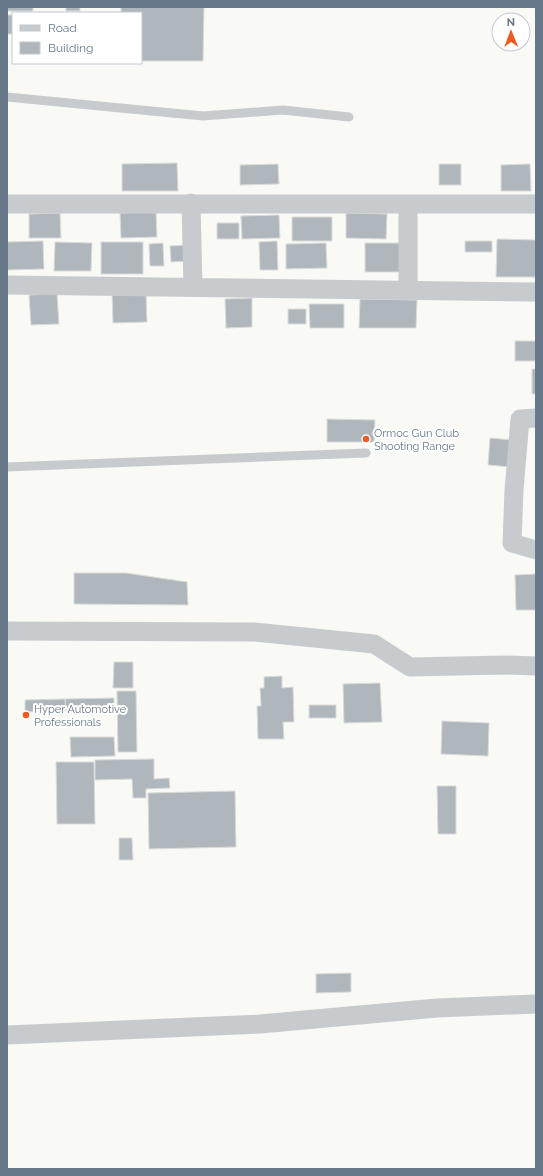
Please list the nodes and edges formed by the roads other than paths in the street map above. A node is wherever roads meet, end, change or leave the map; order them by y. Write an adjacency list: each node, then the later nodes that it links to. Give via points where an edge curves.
1 (7, 97): 2 (lane, via 203,116 283,110)
2 (349, 116)
3 (191, 203): 4 (street); 5 (street); 8 (street)
4 (7, 204)
5 (408, 204): 6 (street); 9 (street)
6 (536, 204)
7 (7, 285): 8 (street)
8 (193, 287): 9 (street)
9 (408, 291): 10 (street)
10 (536, 292)
11 (536, 418): 14 (street, via 520,419 512,543)
12 (366, 453): 13 (lane)
13 (7, 467)
14 (536, 550)
15 (7, 631): 16 (street, via 254,632 374,644 410,666)
16 (536, 666)
17 (536, 1004): 18 (street, via 437,1008 260,1024)
18 (7, 1035)

